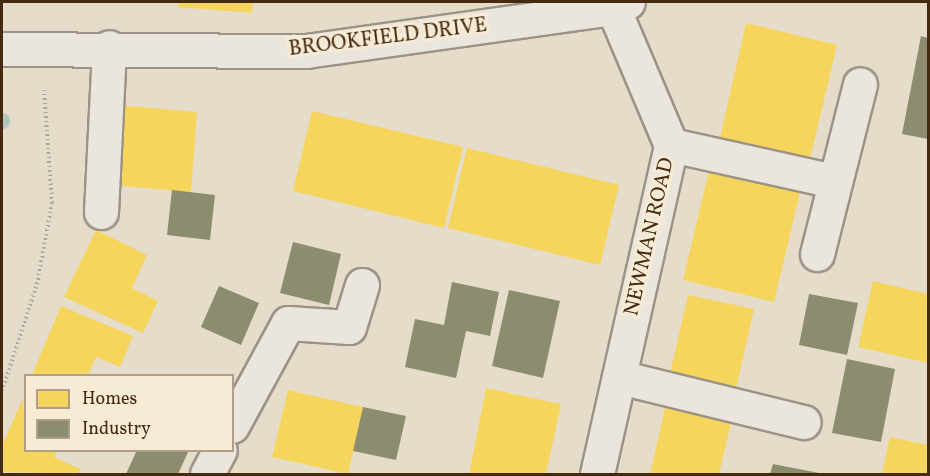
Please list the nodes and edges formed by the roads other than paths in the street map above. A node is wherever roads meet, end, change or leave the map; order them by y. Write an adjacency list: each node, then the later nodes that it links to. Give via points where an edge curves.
1 (620, 5): 2 (street, BROOKFIELD DRIVE, via 306,51); 5 (street, NEWMAN ROAD)
2 (109, 46): 3 (street, BROOKFIELD DRIVE); 7 (street)
3 (2, 49)
4 (860, 84): 6 (street)
5 (671, 145): 6 (street); 10 (street, NEWMAN ROAD)
6 (834, 181): 8 (street)
7 (101, 212)
8 (817, 254)
9 (362, 285): 11 (street, via 349,327 288,323)
10 (619, 377): 12 (street); 15 (street, NEWMAN ROAD)
11 (234, 422)
12 (804, 422)
13 (219, 452): 14 (street)
14 (207, 474)
15 (597, 474)

